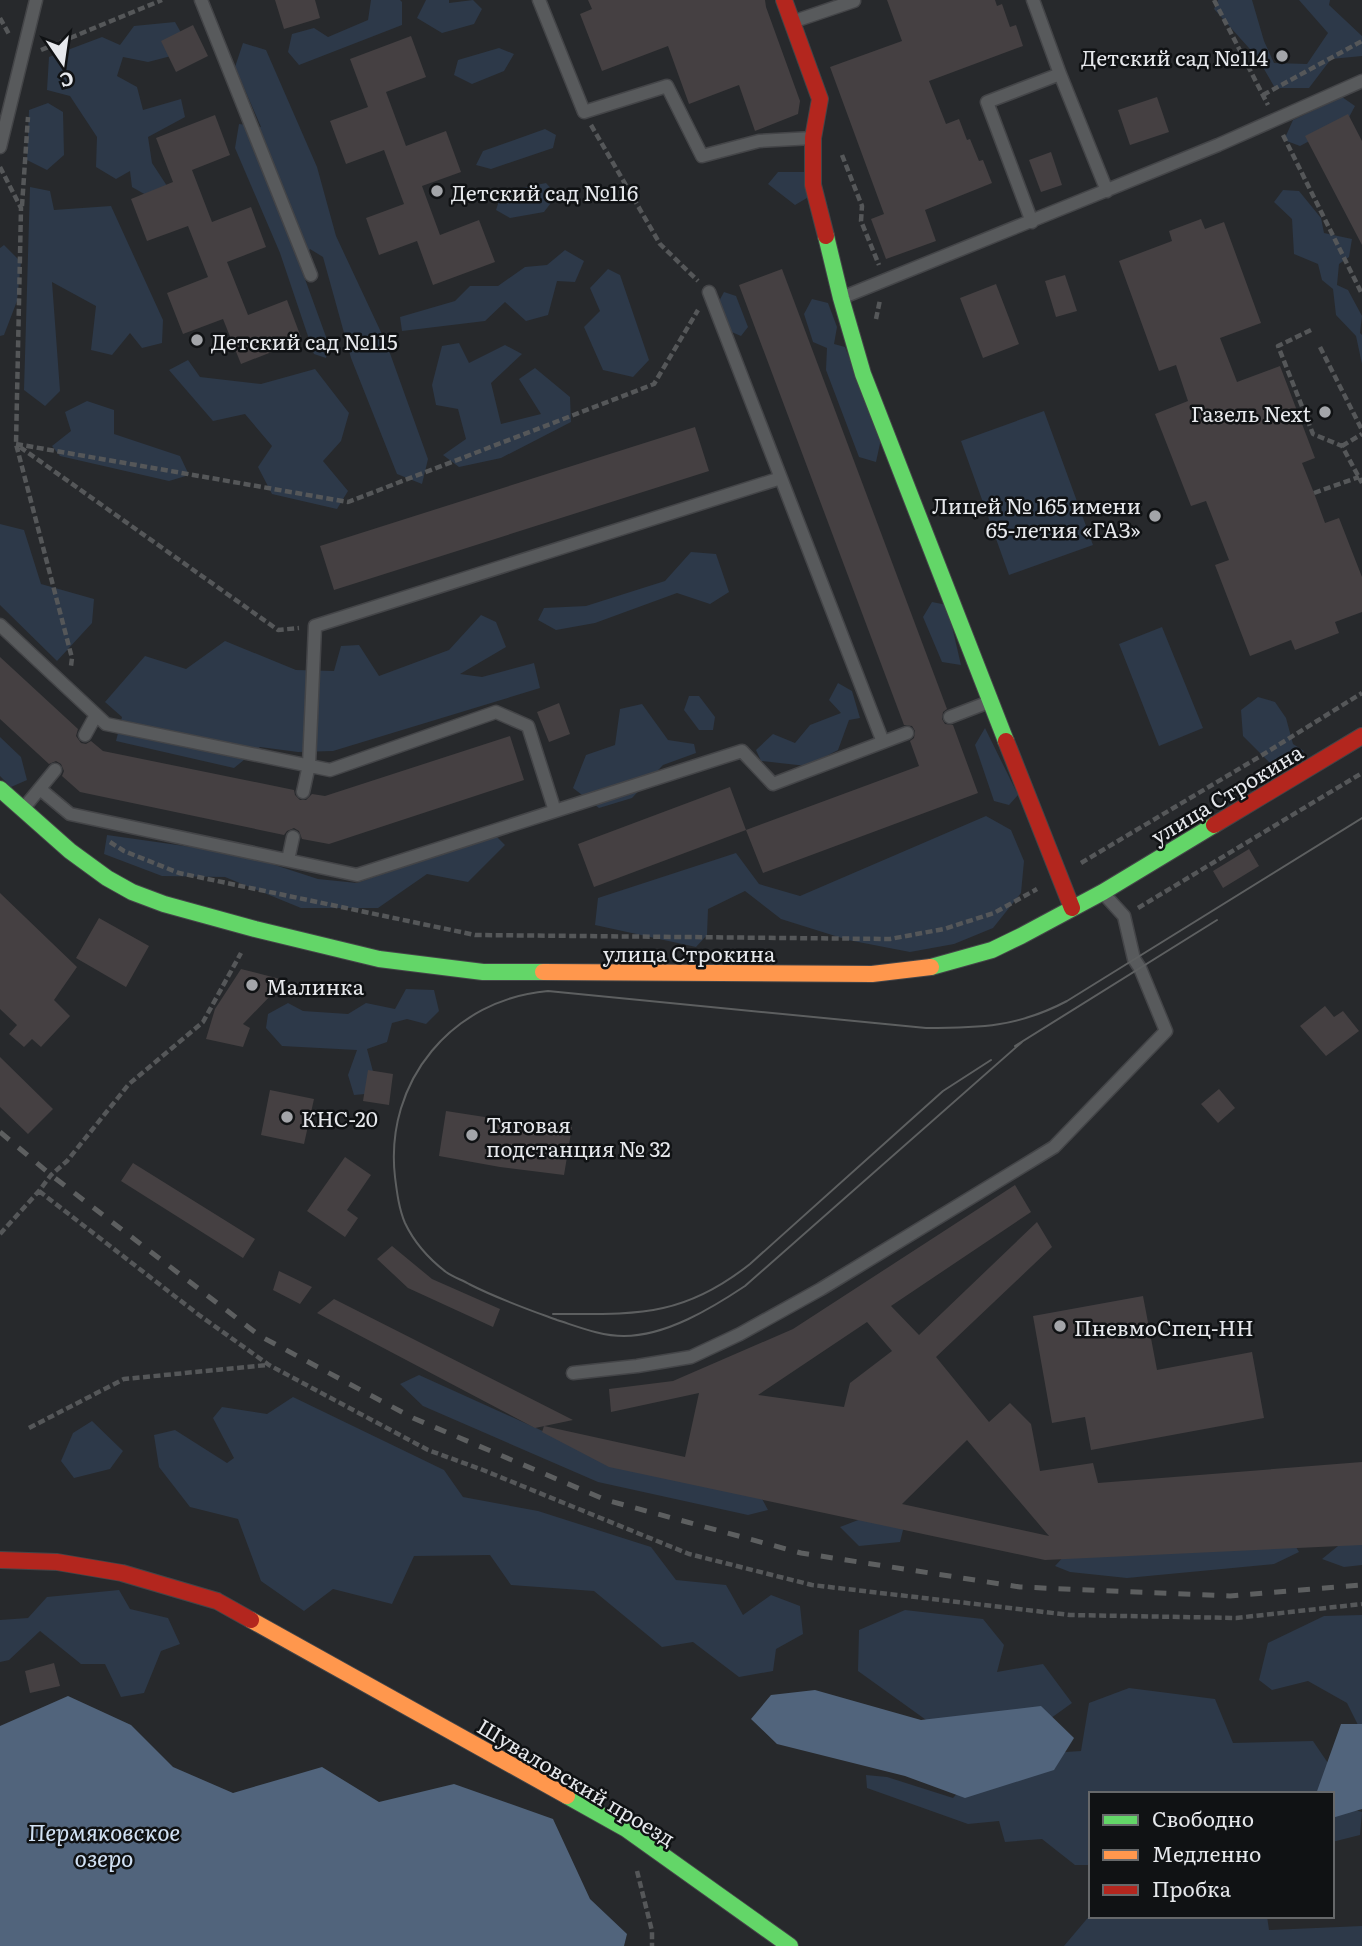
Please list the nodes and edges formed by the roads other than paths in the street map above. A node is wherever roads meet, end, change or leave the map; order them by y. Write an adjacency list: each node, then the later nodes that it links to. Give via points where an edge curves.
1 (36, 0): 11 (lane)
2 (201, 0): 14 (lane)
3 (540, 0): 10 (lane, via 584,112 667,86 702,156 759,141)
4 (784, 0): 7 (street)
5 (1033, 0): 8 (lane)
6 (854, 1): 7 (lane)
7 (792, 22): 10 (street, via 820,99)
8 (1060, 74): 12 (lane); 13 (lane, via 987,102)
9 (1362, 81): 12 (lane)
10 (813, 138): 16 (street, via 813,185)
11 (0, 147)
12 (1107, 191): 13 (lane)
13 (1032, 222): 16 (lane)
14 (311, 275)
15 (709, 292): 17 (lane)
16 (841, 298): 19 (street, via 863,374)
17 (781, 478): 25 (lane); 26 (lane, via 315,625)
18 (0, 625): 20 (lane)
19 (991, 701): 21 (lane); 36 (street)
20 (96, 715): 23 (lane); 26 (lane, via 106,724)
21 (950, 717)
22 (907, 733): 25 (lane)
23 (85, 735)
24 (1362, 736): 35 (street, улица Строкина)
25 (883, 742): 32 (lane, via 773,784 742,751)
26 (309, 765): 30 (lane); 32 (lane, via 330,770 496,712 528,726)
27 (55, 770): 29 (lane)
28 (0, 789): 31 (street, улица Строкина)
29 (40, 789): 31 (lane); 34 (lane, via 70,814)
30 (303, 792)
31 (23, 810): 36 (street, улица Строкина, via 107,878 164,904 379,959 483,972 872,974 924,969 982,953)
32 (555, 811): 34 (lane, via 357,875)
33 (293, 837): 34 (lane)
34 (288, 860)
35 (1103, 892): 36 (street, улица Строкина); 37 (lane, via 1124,916 1134,959 1166,1031 1054,1147 740,1334 691,1357)
36 (1072, 908)
37 (573, 1373)
38 (0, 1560): 39 (street, Шуваловский проезд, via 57,1562 122,1573 217,1601 626,1829)
39 (790, 1946)

